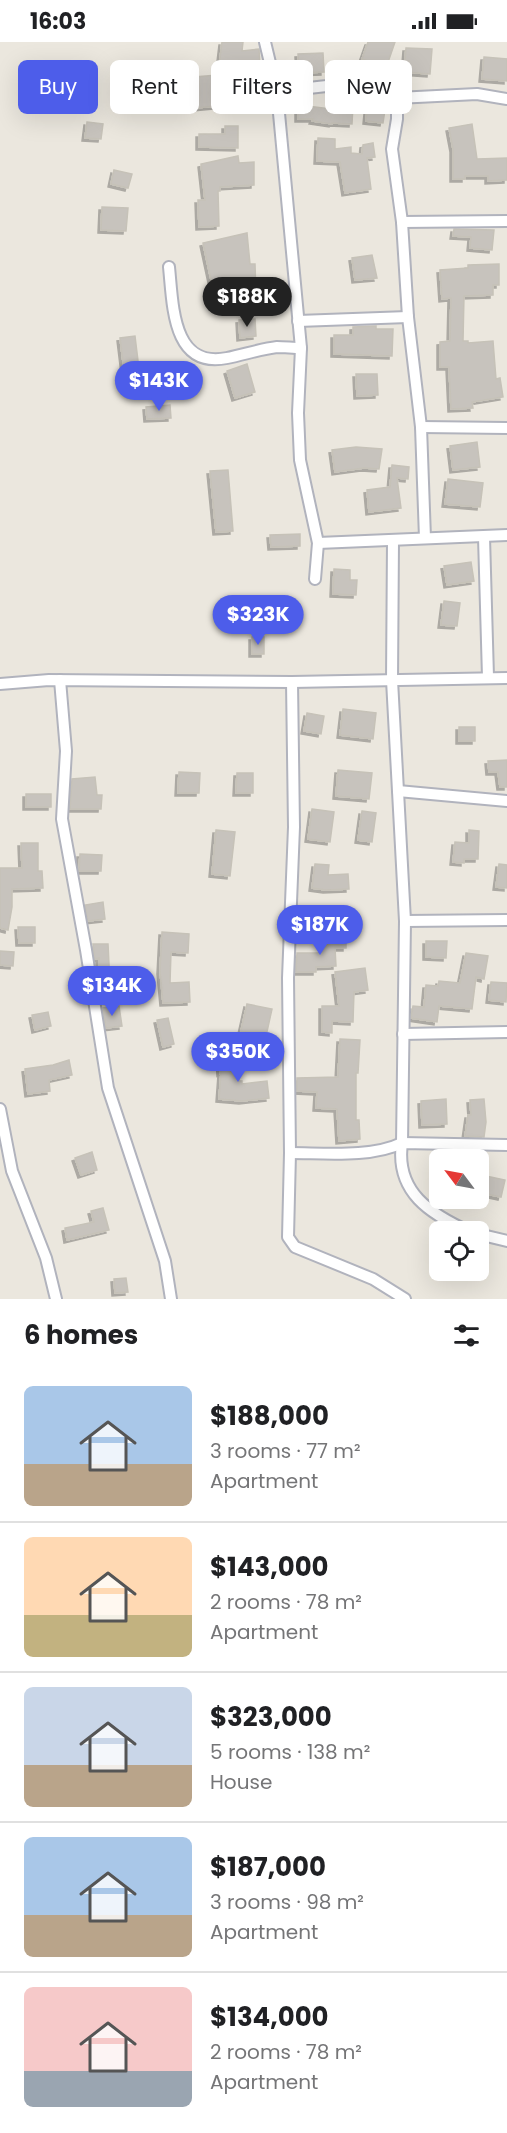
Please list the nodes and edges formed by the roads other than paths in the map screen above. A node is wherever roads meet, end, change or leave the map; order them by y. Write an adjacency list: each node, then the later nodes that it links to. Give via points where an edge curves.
1 (265, 42): 2 (street)
2 (269, 60)
3 (412, 97): 4 (street, via 477,94)
4 (507, 99)
5 (279, 114): 12 (street)
6 (397, 114): 8 (street, via 392,149)
7 (507, 220): 8 (street); 9 (street)
8 (402, 222): 11 (street)
9 (507, 227)
10 (169, 267): 13 (street, via 180,335 191,352 223,359 277,347)
11 (408, 318): 12 (street); 14 (street)
12 (298, 321): 13 (street)
13 (301, 348): 20 (street, via 300,460)
14 (421, 427): 15 (street); 18 (street)
15 (507, 428)
16 (507, 535): 17 (street)
17 (484, 537): 18 (street); 22 (street)
18 (425, 538): 19 (street)
19 (393, 541): 20 (street); 25 (street)
20 (318, 543): 21 (street)
21 (315, 579)
22 (488, 677): 23 (street); 25 (street)
23 (507, 678)
24 (60, 680): 26 (street); 27 (street); 42 (street, via 66,751 62,819 108,1088 165,1261)
25 (392, 680): 26 (street); 28 (street)
26 (292, 682): 37 (street)
27 (0, 684)
28 (398, 791): 29 (street); 31 (street)
29 (507, 801)
30 (507, 920): 31 (street)
31 (405, 921): 33 (street)
32 (507, 1032): 33 (street)
33 (403, 1034): 35 (street)
34 (0, 1109): 41 (street, via 12,1171 46,1258)
35 (402, 1143): 36 (street); 37 (street, via 371,1151); 38 (street, via 400,1162 410,1189)
36 (507, 1145)
37 (290, 1153): 43 (street, via 290,1242 373,1279)
38 (446, 1221)
39 (489, 1237): 40 (street)
40 (507, 1241)
41 (56, 1299)
42 (171, 1299)
43 (405, 1299)

